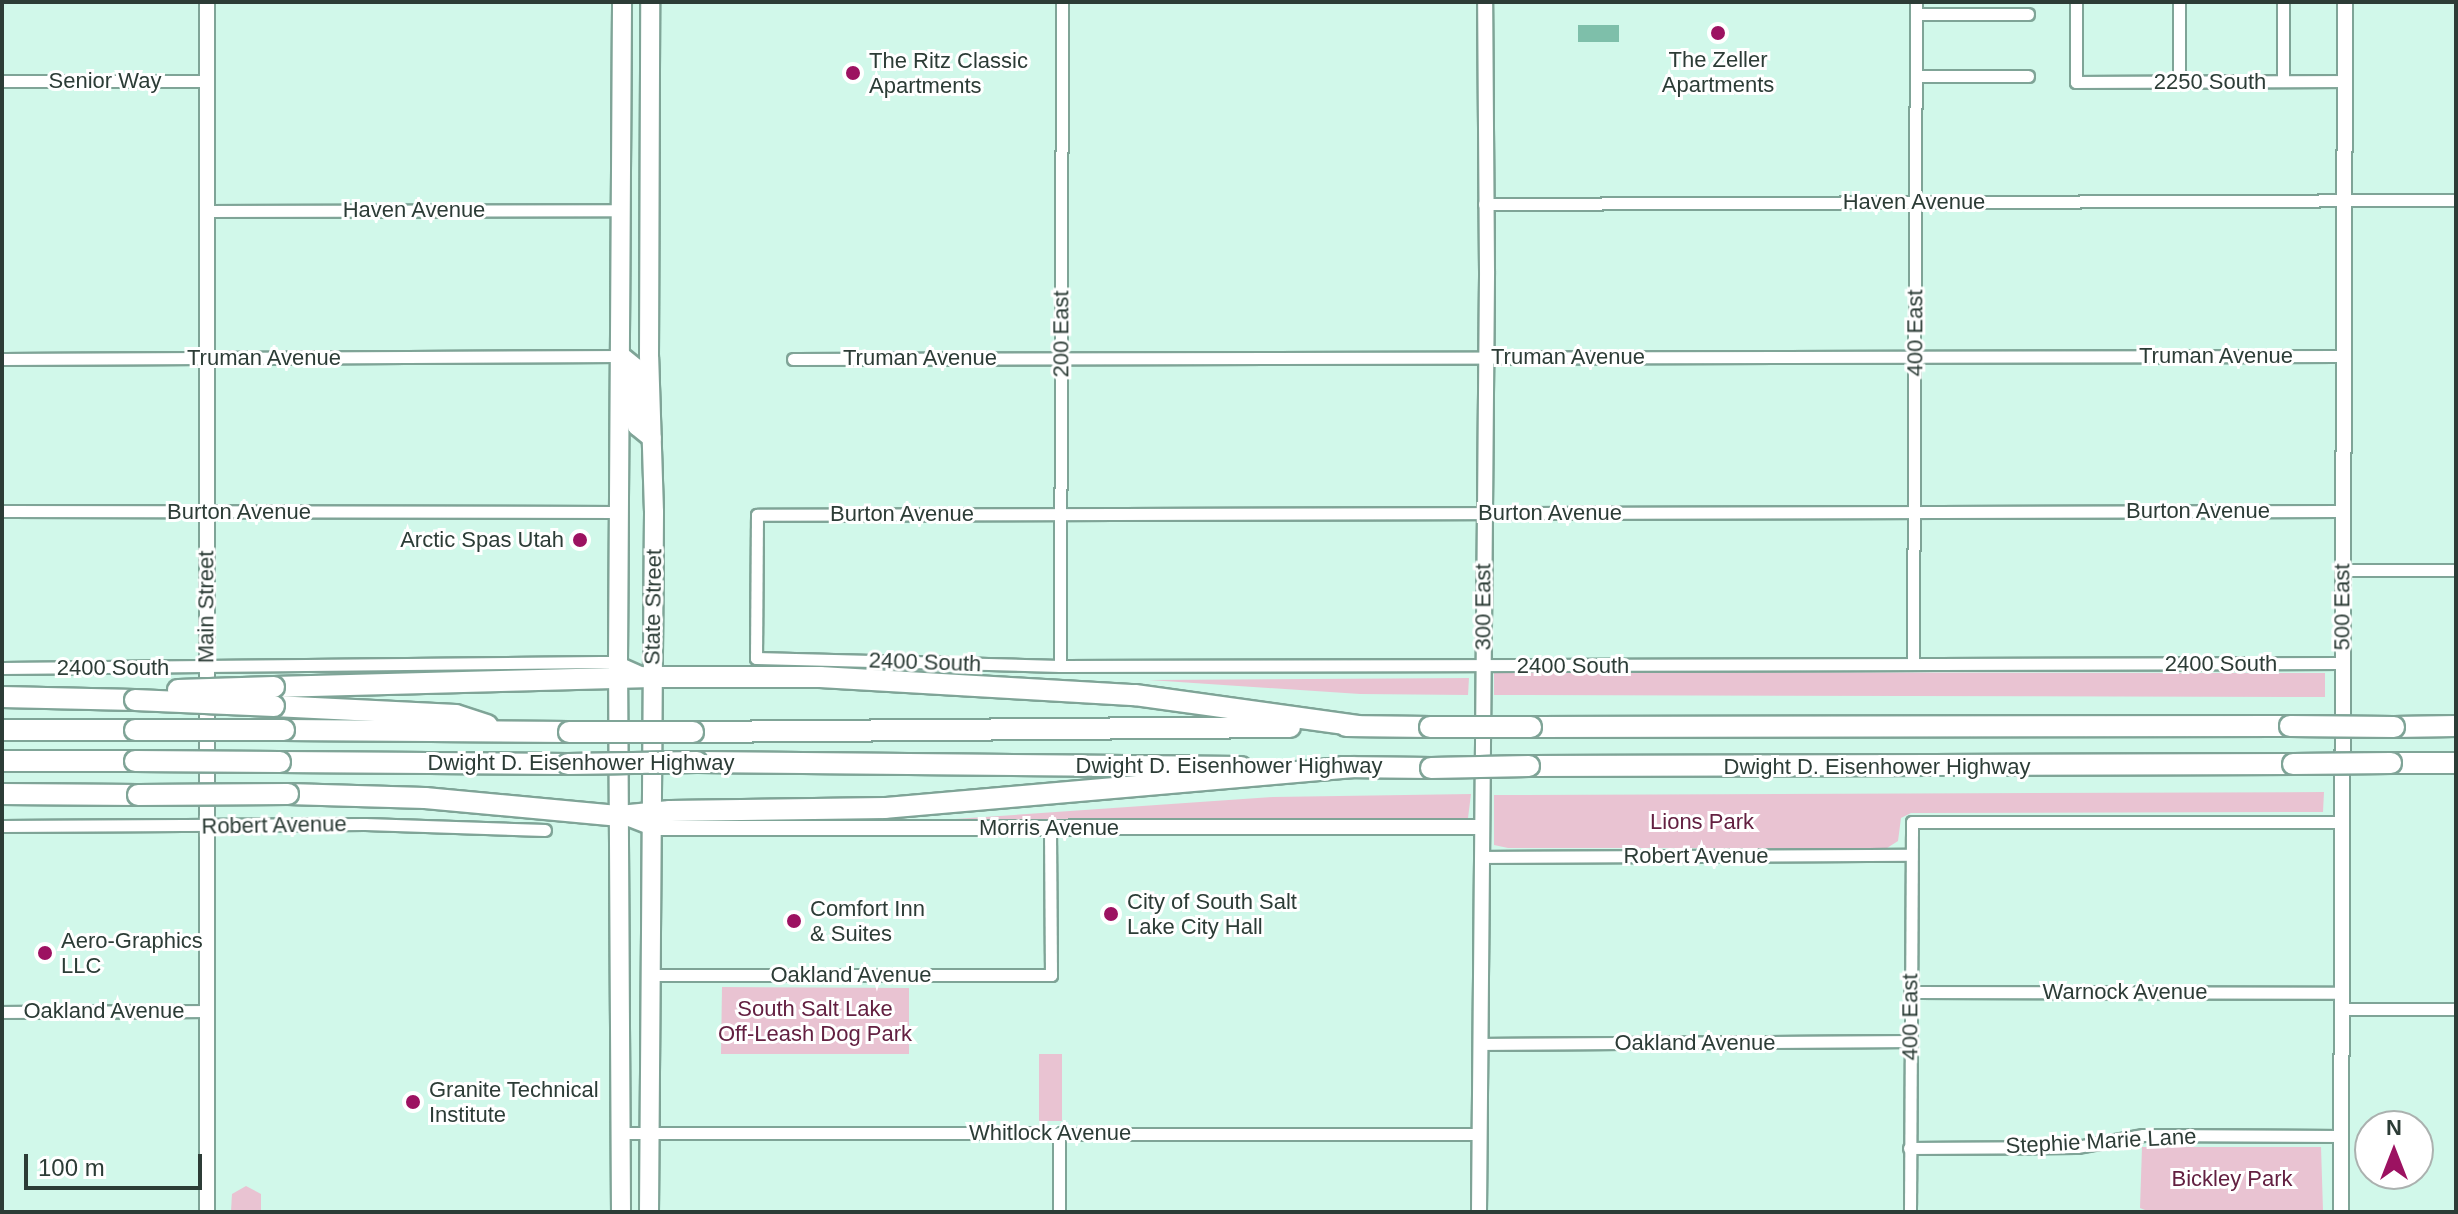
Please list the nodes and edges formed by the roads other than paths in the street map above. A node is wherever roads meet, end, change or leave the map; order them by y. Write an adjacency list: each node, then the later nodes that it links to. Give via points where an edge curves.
1 (207, 2): 15 (street, Main Street)
2 (622, 2): 23 (main road, State Street)
3 (650, 2): 28 (main road, State Street)
4 (1062, 2): 30 (street, 200 East)
5 (1485, 2): 22 (street, 300 East)
6 (2076, 2): 18 (street, 2250 South, via 2076,82)
7 (2179, 2): 18 (street)
8 (2283, 2): 16 (street)
9 (2345, 2): 17 (street, 500 East)
10 (1916, 8): 11 (street); 12 (street, 400 East)
11 (2028, 14)
12 (1916, 76): 13 (street); 21 (street, 400 East)
13 (2028, 76)
14 (2, 81): 15 (street, Senior Way)
15 (207, 81): 24 (street, Main Street)
16 (2283, 81): 17 (street, 2250 South); 18 (street, 2250 South)
17 (2345, 81): 19 (street, 500 East)
18 (2179, 82)
19 (2344, 200): 20 (street, Haven Avenue); 21 (street, Haven Avenue); 27 (street, 500 East)
20 (2456, 200)
21 (1916, 202): 22 (street, Haven Avenue); 29 (street, 400 East)
22 (1484, 204): 31 (street, 300 East)
23 (622, 210): 24 (street, Haven Avenue); 25 (main road, State Street)
24 (207, 211): 33 (street, Main Street)
25 (622, 298): 26 (main road, State Street); 28 (main road, via 633,304 634,341)
26 (621, 356): 33 (street, Truman Avenue); 35 (main road, via 636,368 637,426); 39 (main road, State Street)
27 (2344, 356): 29 (street, Truman Avenue); 37 (street, 500 East)
28 (649, 357): 35 (main road, State Street)
29 (1914, 357): 31 (street, Truman Avenue); 40 (street, 400 East)
30 (1061, 358): 31 (street, Truman Avenue); 34 (street, Truman Avenue); 42 (street, 200 East)
31 (1485, 358): 41 (street, 300 East)
32 (2, 359): 33 (street, Truman Avenue)
33 (206, 359): 38 (street, Main Street)
34 (793, 359)
35 (652, 438): 53 (main road, State Street)
36 (2, 511): 38 (street, Burton Avenue)
37 (2342, 511): 40 (street, Burton Avenue); 43 (street, 500 East)
38 (206, 512): 39 (street, Burton Avenue); 51 (street, Main Street)
39 (620, 512): 52 (main road, State Street)
40 (1913, 512): 41 (street, Burton Avenue); 47 (street, 400 East)
41 (1483, 513): 42 (street, Burton Avenue); 49 (street, 300 East)
42 (1060, 514): 45 (street, Burton Avenue, via 757,515); 48 (street, 200 East)
43 (2342, 570): 44 (street); 46 (street, 500 East)
44 (2456, 570)
45 (756, 658): 48 (street, 2400 South)
46 (2343, 663): 47 (street, 2400 South); 66 (street, 500 East)
47 (1913, 664): 49 (street, 2400 South)
48 (1060, 666): 49 (street, 2400 South)
49 (1483, 666): 69 (street, 300 East)
50 (2, 668): 51 (street, 2400 South)
51 (207, 668): 52 (street, 2400 South); 67 (street, Main Street)
52 (618, 671): 53 (highway); 54 (highway); 64 (main road, State Street)
53 (652, 677): 56 (highway, via 820,677 1135,695); 65 (main road, State Street)
54 (274, 696): 55 (highway, bridge); 59 (highway, via 456,715)
55 (2, 697)
56 (1358, 726): 57 (highway, Dwight D. Eisenhower Highway, bridge); 59 (highway, Dwight D. Eisenhower Highway, bridge)
57 (2449, 726)
58 (2, 730): 59 (highway, Dwight D. Eisenhower Highway, bridge)
59 (510, 732)
60 (2, 761): 62 (highway, Dwight D. Eisenhower Highway, bridge)
61 (2453, 763): 62 (highway, Dwight D. Eisenhower Highway, bridge)
62 (1352, 767): 65 (highway, via 885,808)
63 (2, 794): 64 (highway, bridge, via 425,798)
64 (620, 816): 65 (highway); 83 (main road, State Street)
65 (653, 820): 70 (street, Morris Avenue); 74 (main road, State Street)
66 (2342, 822): 72 (street, 400 East, via 1912,822); 76 (street, 500 East)
67 (207, 825): 68 (street, Robert Avenue); 71 (street, Robert Avenue); 79 (street, Main Street)
68 (2, 826)
69 (1481, 827): 70 (street, Morris Avenue); 73 (street, 300 East)
70 (1050, 829): 74 (street, Oakland Avenue, via 1051,975)
71 (545, 830)
72 (1911, 855): 73 (street, Robert Avenue); 75 (street, 400 East)
73 (1481, 857): 82 (street, 300 East)
74 (651, 975): 84 (main road, State Street)
75 (1910, 992): 76 (street, Warnock Avenue); 81 (street, 400 East)
76 (2341, 993): 77 (street, 500 East)
77 (2341, 1009): 78 (street); 87 (street, 500 East)
78 (2456, 1009)
79 (207, 1011): 80 (street, Oakland Avenue); 89 (street, Main Street)
80 (2, 1012)
81 (1910, 1041): 82 (street, Oakland Avenue); 88 (street, 400 East)
82 (1480, 1044): 86 (street, 300 East)
83 (621, 1133): 84 (street, Whitlock Avenue); 90 (main road, State Street)
84 (650, 1133): 85 (street, Whitlock Avenue); 91 (main road, State Street)
85 (1059, 1133): 86 (street, Whitlock Avenue); 92 (street)
86 (1479, 1134): 93 (street, 300 East)
87 (2341, 1136): 88 (street, Stephie Marie Lane, via 2143,1135 2077,1147); 95 (street, 500 East)
88 (1909, 1148): 94 (street, 400 East)
89 (207, 1212)
90 (621, 1212)
91 (649, 1212)
92 (1059, 1212)
93 (1479, 1212)
94 (1910, 1212)
95 (2341, 1212)

